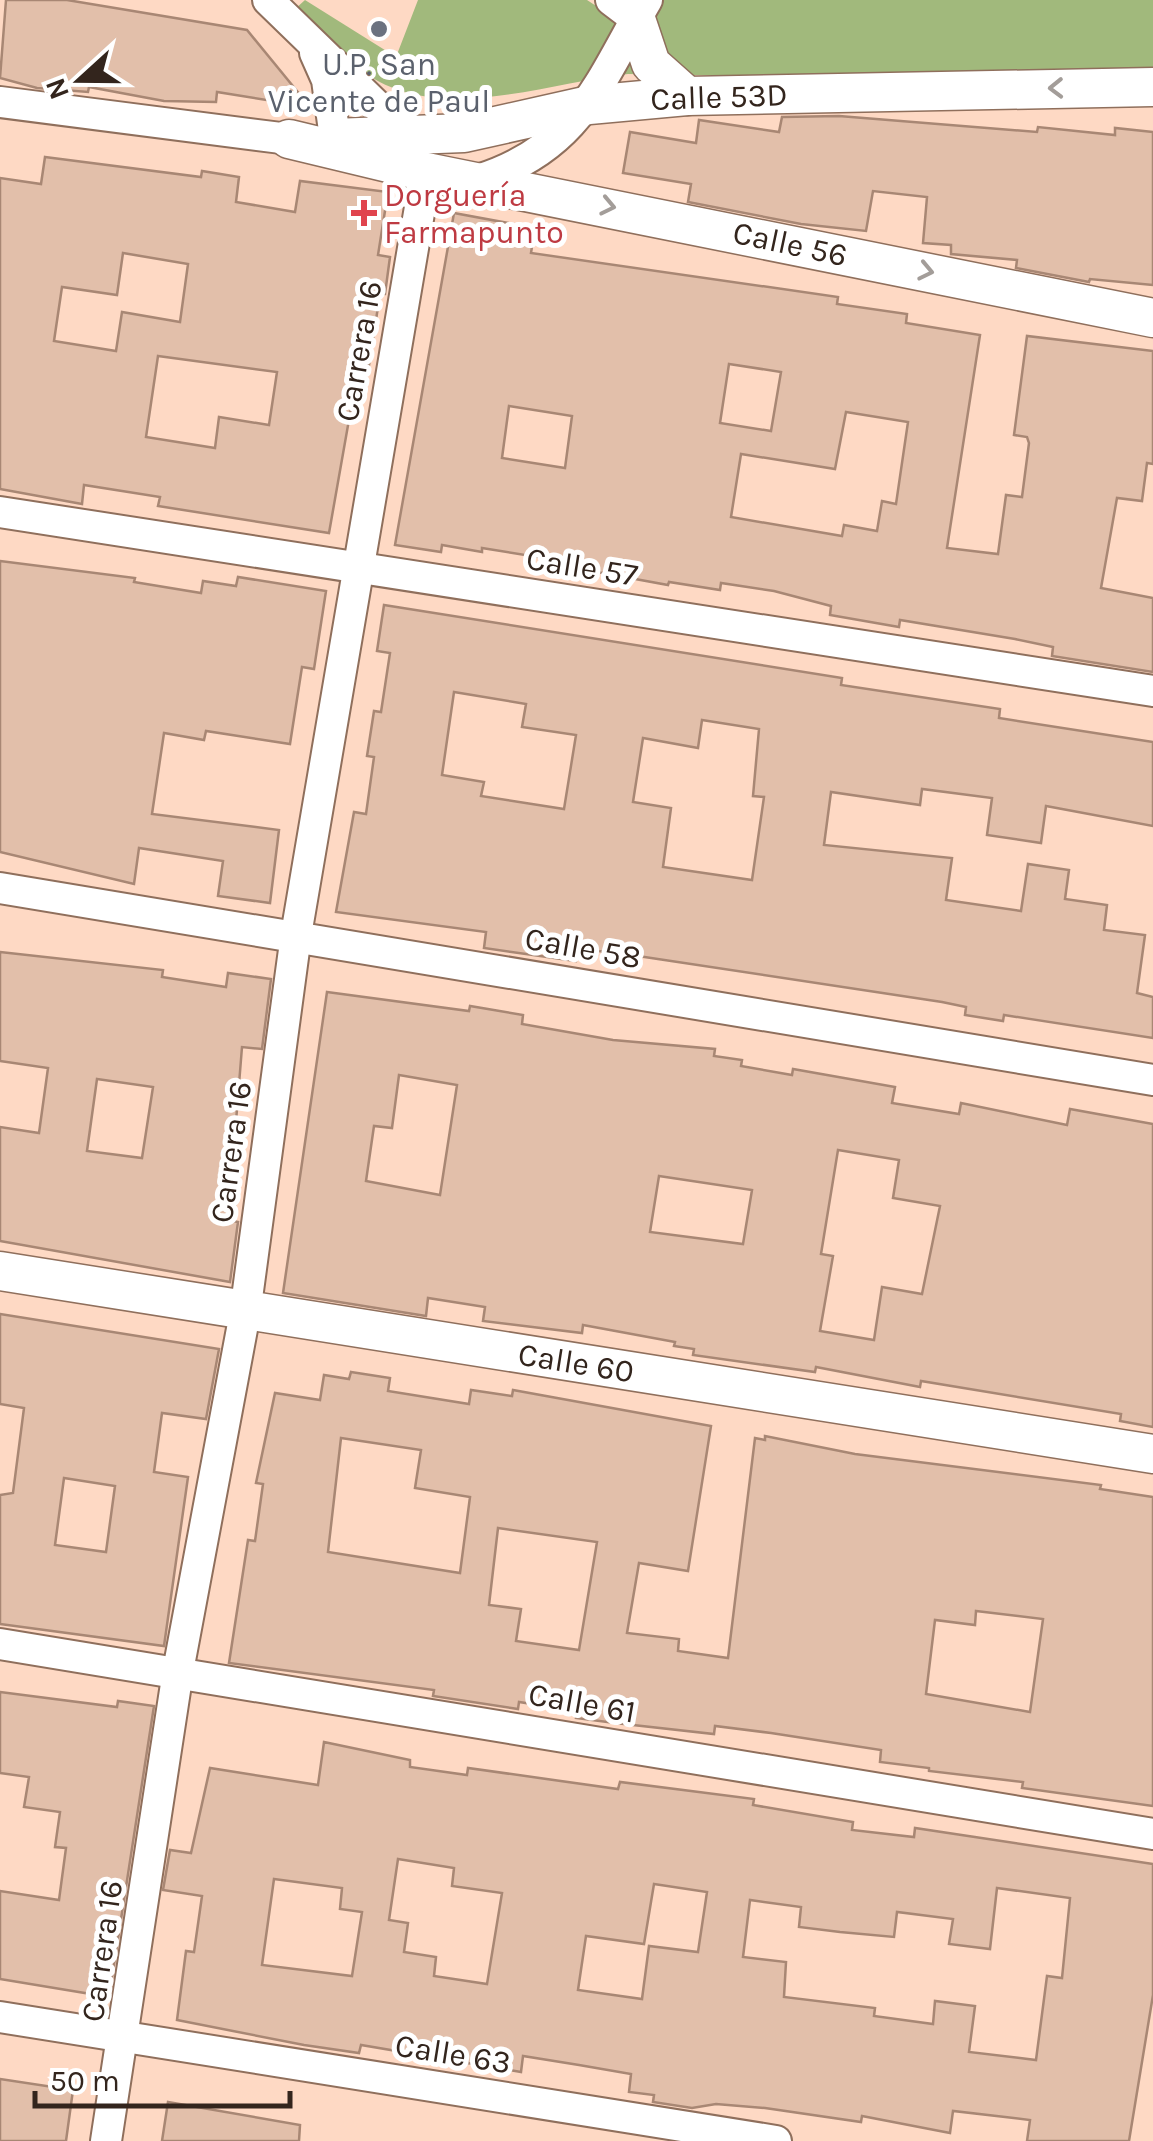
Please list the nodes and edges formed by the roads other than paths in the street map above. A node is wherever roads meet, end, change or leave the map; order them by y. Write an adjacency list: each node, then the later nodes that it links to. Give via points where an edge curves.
1 (268, 0): 3 (street)
2 (631, 6): 5 (street, via 652,64); 7 (street)
3 (300, 30): 8 (street); 9 (street, via 327,80)
4 (1153, 86): 5 (street, Calle 53D, one-way to 5)
5 (686, 96): 7 (street, Calle 53D)
6 (0, 102): 10 (street, Calle 53D)
7 (589, 105): 8 (street, Calle 53D, via 464,133); 12 (street, via 540,154)
8 (406, 134): 9 (street, Calle 53D)
9 (335, 138): 10 (street, Calle 53D)
10 (289, 139): 11 (street, Calle 53D)
11 (426, 172): 12 (street, Calle 56); 15 (street, Carrera 16)
12 (478, 180): 13 (street, Calle 56, one-way to 13)
13 (1153, 318)
14 (0, 512): 15 (street, Calle 57)
15 (357, 567): 16 (street, Calle 57); 18 (street, Carrera 16)
16 (1153, 691)
17 (0, 888): 18 (street, Calle 58)
18 (296, 935): 19 (street, Calle 58); 21 (street, Carrera 16)
19 (1153, 1080)
20 (0, 1271): 21 (street, Calle 60)
21 (245, 1312): 22 (street, Calle 60); 24 (street, Carrera 16)
22 (1153, 1454)
23 (0, 1644): 24 (street, Calle 61)
24 (178, 1671): 25 (street, Calle 61); 27 (street, Carrera 16)
25 (1153, 1834)
26 (0, 2017): 27 (street, Calle 63)
27 (125, 2037): 28 (street, Carrera 16); 29 (street, Calle 63)
28 (106, 2141)
29 (776, 2141)

